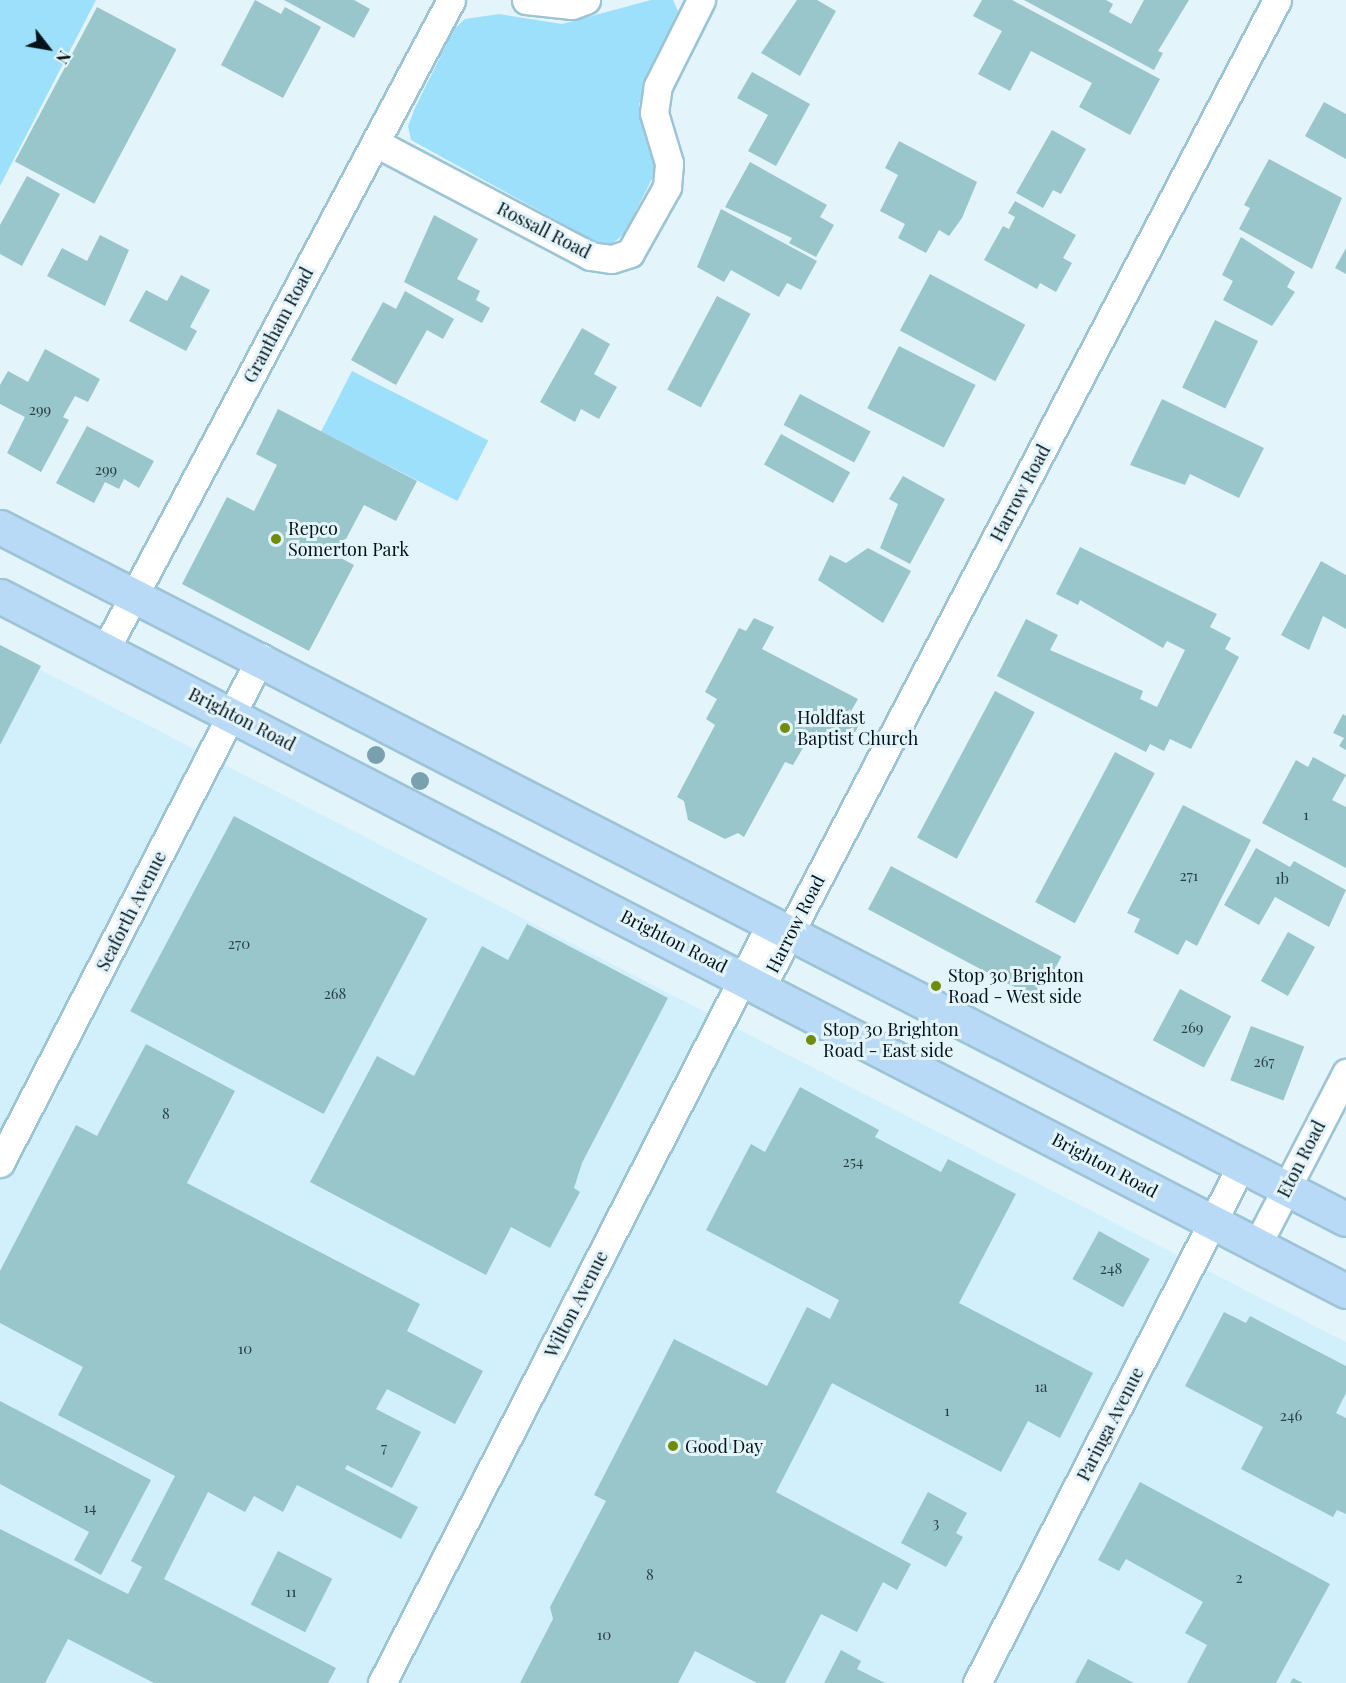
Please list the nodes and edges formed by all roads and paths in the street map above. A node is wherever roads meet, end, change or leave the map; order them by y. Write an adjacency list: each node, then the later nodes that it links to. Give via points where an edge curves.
1 (451, 0): 6 (street, Grantham Road)
2 (526, 0): 3 (street, via 572,5)
3 (586, 0)
4 (701, 0): 6 (street, Rossall Road, via 658,86 654,113 669,163 667,186 630,253 612,259 590,256)
5 (1277, 0): 13 (street, Harrow Road)
6 (376, 143): 8 (street, Grantham Road)
7 (0, 527): 8 (main road)
8 (134, 594): 10 (street, Grantham Road); 11 (main road)
9 (0, 596): 10 (main road, Brighton Road)
10 (105, 650): 12 (main road, Brighton Road)
11 (261, 657): 12 (street, Seaforth Avenue); 13 (main road)
12 (232, 714): 14 (main road, Brighton Road); 16 (street, Seaforth Avenue)
13 (780, 930): 14 (street, Harrow Road); 17 (main road)
14 (753, 982): 20 (main road, Brighton Road); 23 (street, Wilton Avenue)
15 (1346, 1073): 18 (street, Eton Road)
16 (0, 1163)
17 (1242, 1164): 18 (main road); 20 (street, Paringa Avenue)
18 (1287, 1187): 19 (main road); 21 (street, Eton Road)
19 (1346, 1219)
20 (1213, 1221): 21 (main road, Brighton Road); 24 (street, Paringa Avenue)
21 (1257, 1245): 22 (main road, Brighton Road)
22 (1346, 1291)
23 (382, 1683)
24 (977, 1683)

